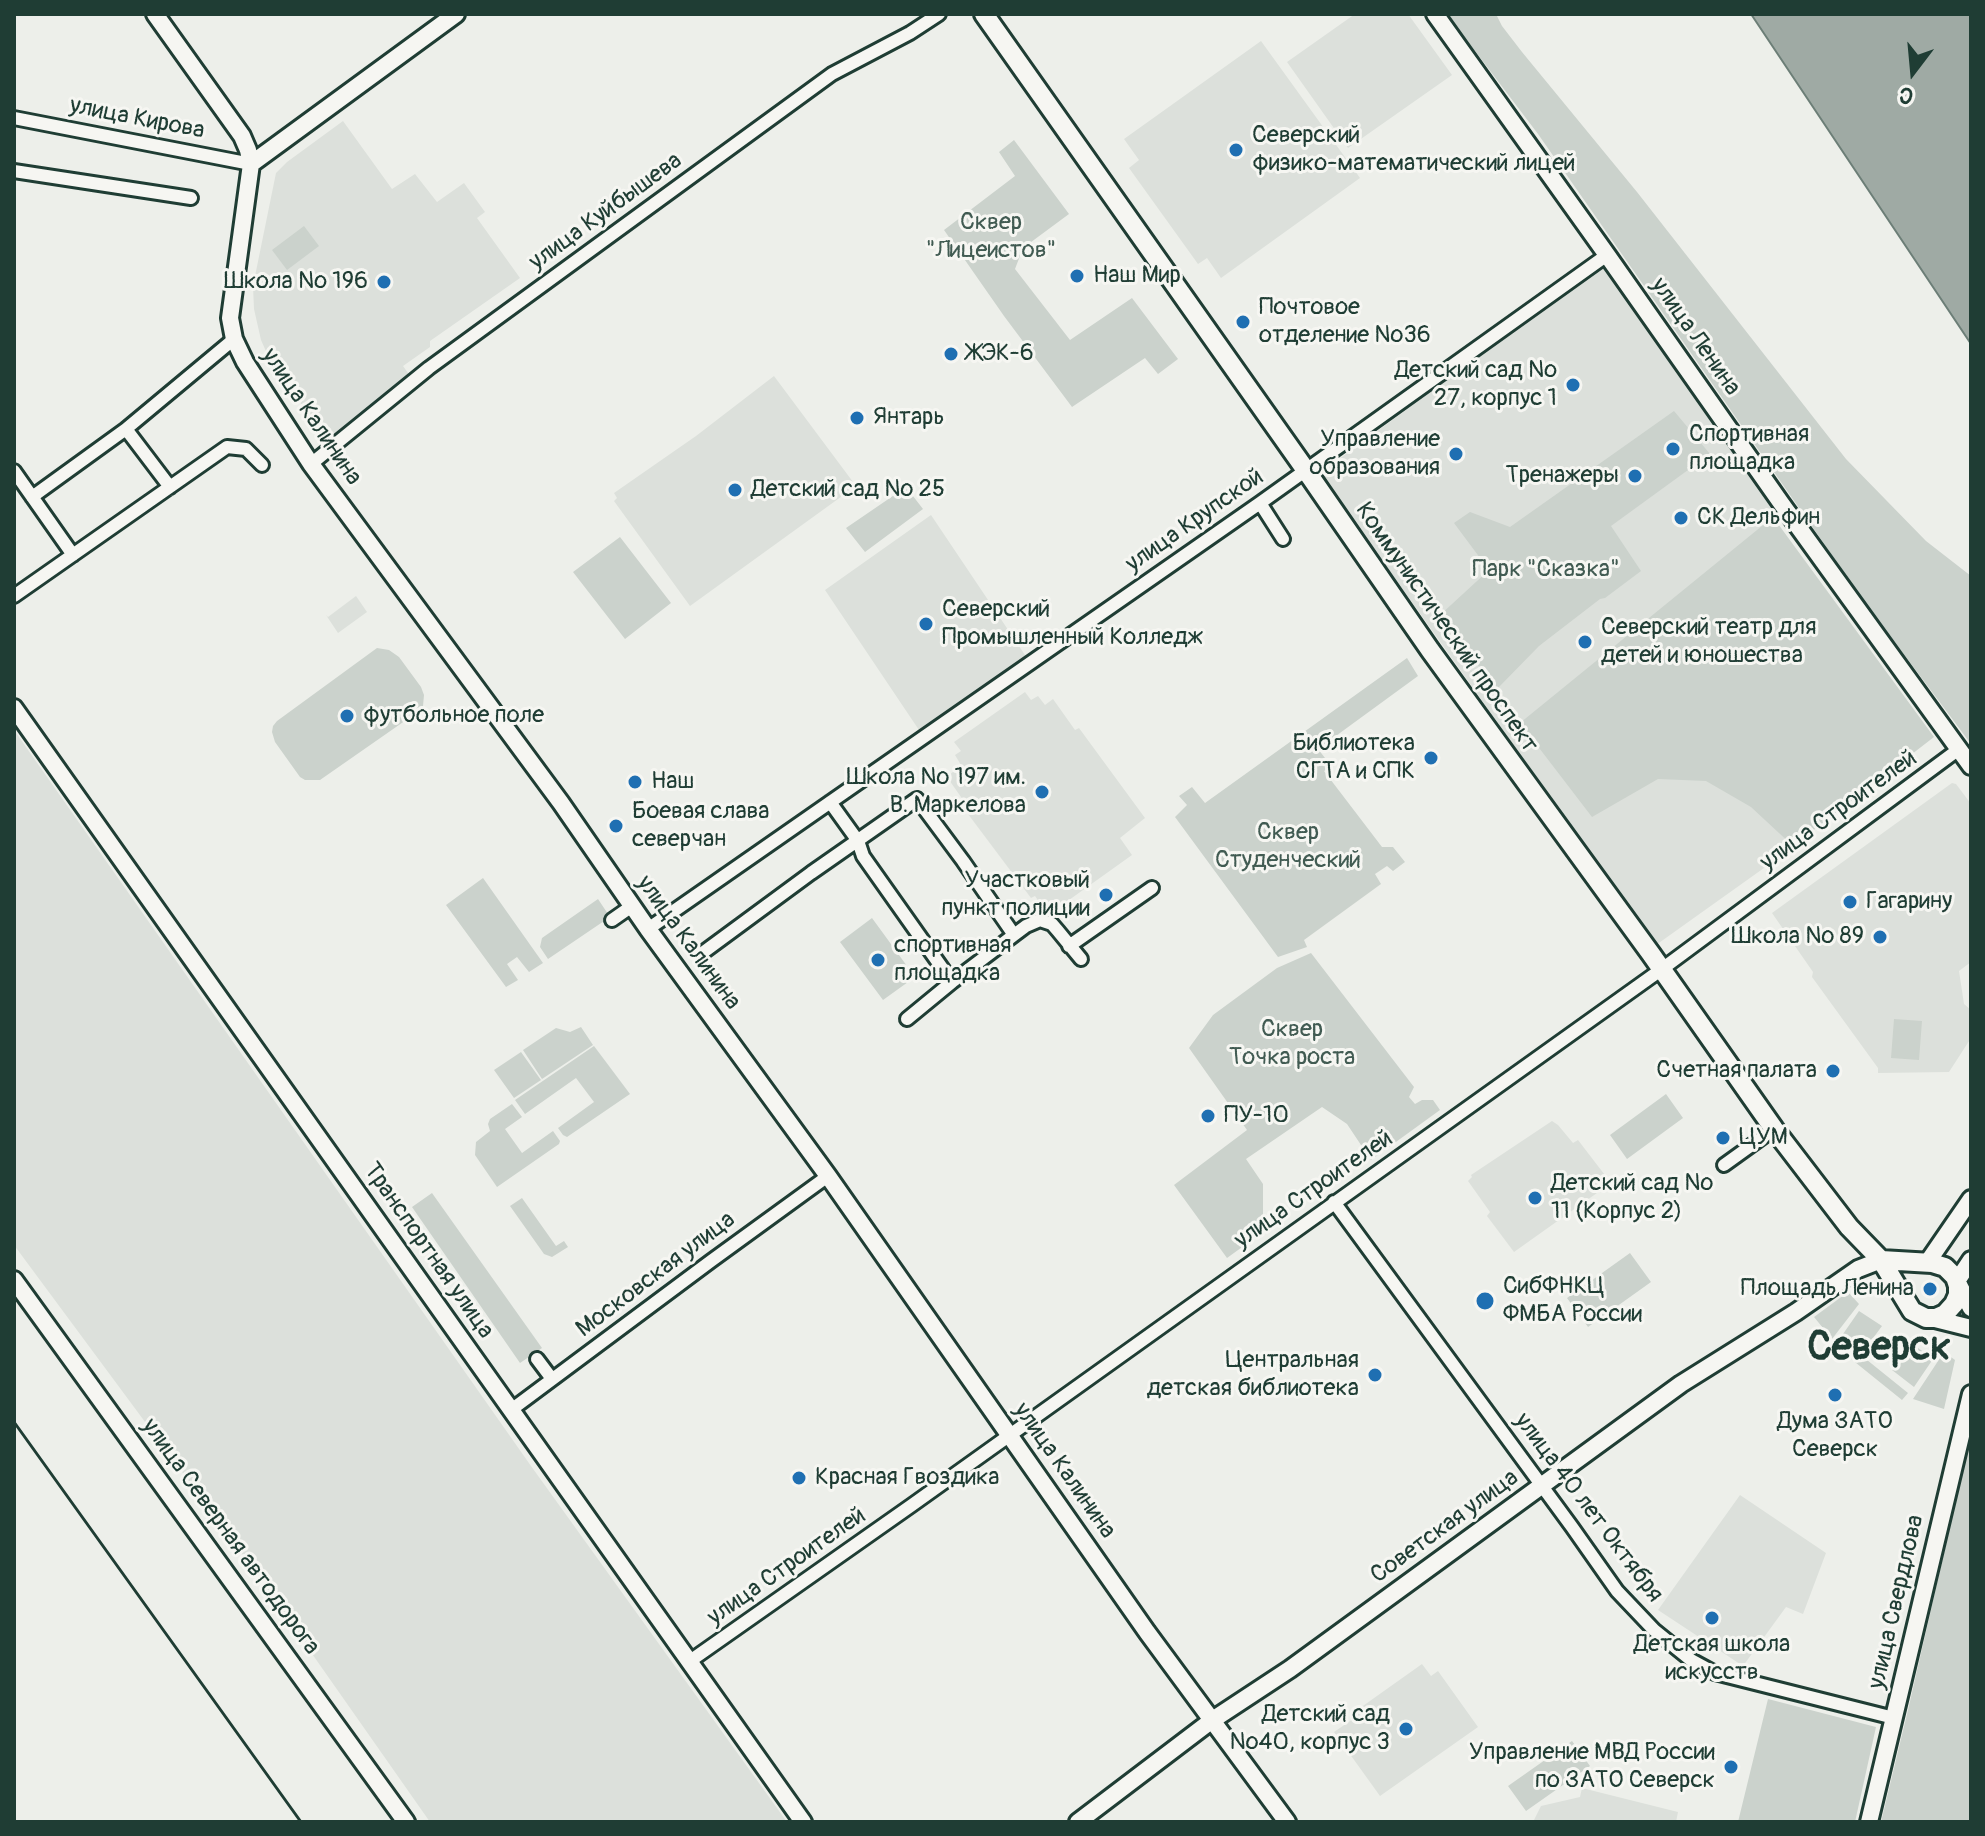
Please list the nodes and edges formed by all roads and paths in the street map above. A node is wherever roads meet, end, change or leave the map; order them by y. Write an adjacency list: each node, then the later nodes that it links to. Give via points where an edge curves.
1 (155, 14): 7 (street, via 242,136)
2 (456, 14): 7 (street)
3 (939, 14): 13 (street, улица Куйбышева, via 832,74 429,368)
4 (984, 14): 15 (main road, Коммунистический проспект)
5 (1435, 14): 10 (street, улица Ленина)
6 (14, 118): 7 (street, улица Кирова)
7 (251, 164): 11 (street, улица Калинина, via 230,318)
8 (14, 171): 9 (street)
9 (191, 198)
10 (1607, 255): 15 (street, улица Крупской); 24 (street, улица Ленина)
11 (234, 339): 12 (street); 13 (street, улица Калинина)
12 (126, 429): 17 (street); 18 (street)
13 (311, 464): 29 (street, улица Калинина)
14 (262, 465): 17 (street, via 246,449 227,447)
15 (1305, 469): 19 (street, улица Крупской); 36 (main road, Коммунистический проспект)
16 (14, 471): 18 (street)
17 (170, 487): 21 (street)
18 (32, 497): 21 (street)
19 (1260, 503): 20 (street); 26 (street, улица Крупской)
20 (1283, 539)
21 (73, 555): 22 (street)
22 (14, 596)
23 (14, 708): 56 (street, Транспортная улица)
24 (1959, 749): 25 (street, улица Ленина); 36 (street, улица Строителей)
25 (1971, 766)
26 (830, 802): 27 (street); 31 (street, улица Крупской)
27 (858, 841): 32 (street, via 917,799); 34 (street); 37 (street, via 863,856)
28 (1152, 888): 33 (street)
29 (632, 906): 30 (street); 31 (street, улица Калинина)
30 (612, 920)
31 (648, 929): 41 (street, улица Калинина)
32 (1014, 935): 33 (street, via 1040,920 1052,924); 37 (street)
33 (1069, 946): 35 (street)
34 (701, 954)
35 (1081, 959)
36 (1662, 969): 39 (main road, Коммунистический проспект); 43 (street, улица Строителей)
37 (952, 982): 38 (street)
38 (907, 1019)
39 (1774, 1129): 40 (street); 44 (main road, Коммунистический проспект)
40 (1724, 1165)
41 (828, 1176): 54 (street, Московская улица); 57 (street, улица Калинина)
42 (1971, 1199): 46 (street)
43 (1334, 1202): 57 (street, улица Строителей); 58 (street, улица 40 лет Октября)
44 (1881, 1260): 46 (main road); 49 (main road); 58 (street, Советская улица, via 1858,1269 1681,1384)
45 (1971, 1260): 48 (street)
46 (1927, 1263): 48 (main road, via 1945,1267); 49 (main road, via 1906,1277)
47 (14, 1280): 62 (street, улица Северная автодорога)
48 (1957, 1281): 50 (street); 51 (main road, via 1952,1308)
49 (1904, 1298): 51 (main road, via 1912,1311)
50 (1971, 1308)
51 (1931, 1318): 52 (street)
52 (1971, 1328)
53 (537, 1359): 54 (street)
54 (552, 1379): 56 (street, Московская улица)
55 (1971, 1394): 60 (street, улица Свердлова)
56 (511, 1410): 59 (street, Транспортная улица)
57 (1010, 1434): 59 (street, улица Строителей); 61 (street, улица Калинина)
58 (1542, 1486): 60 (street, улица 40 лет Октября, via 1617,1591 1691,1660 1715,1673); 61 (street, Советская улица)
59 (690, 1661): 63 (street, Транспортная улица)
60 (1894, 1718): 66 (street, улица Свердлова)
61 (1211, 1721): 64 (street, Советская улица); 65 (street, улица Калинина)
62 (406, 1822)
63 (803, 1822)
64 (1079, 1822)
65 (1287, 1822)
66 (1869, 1822)

